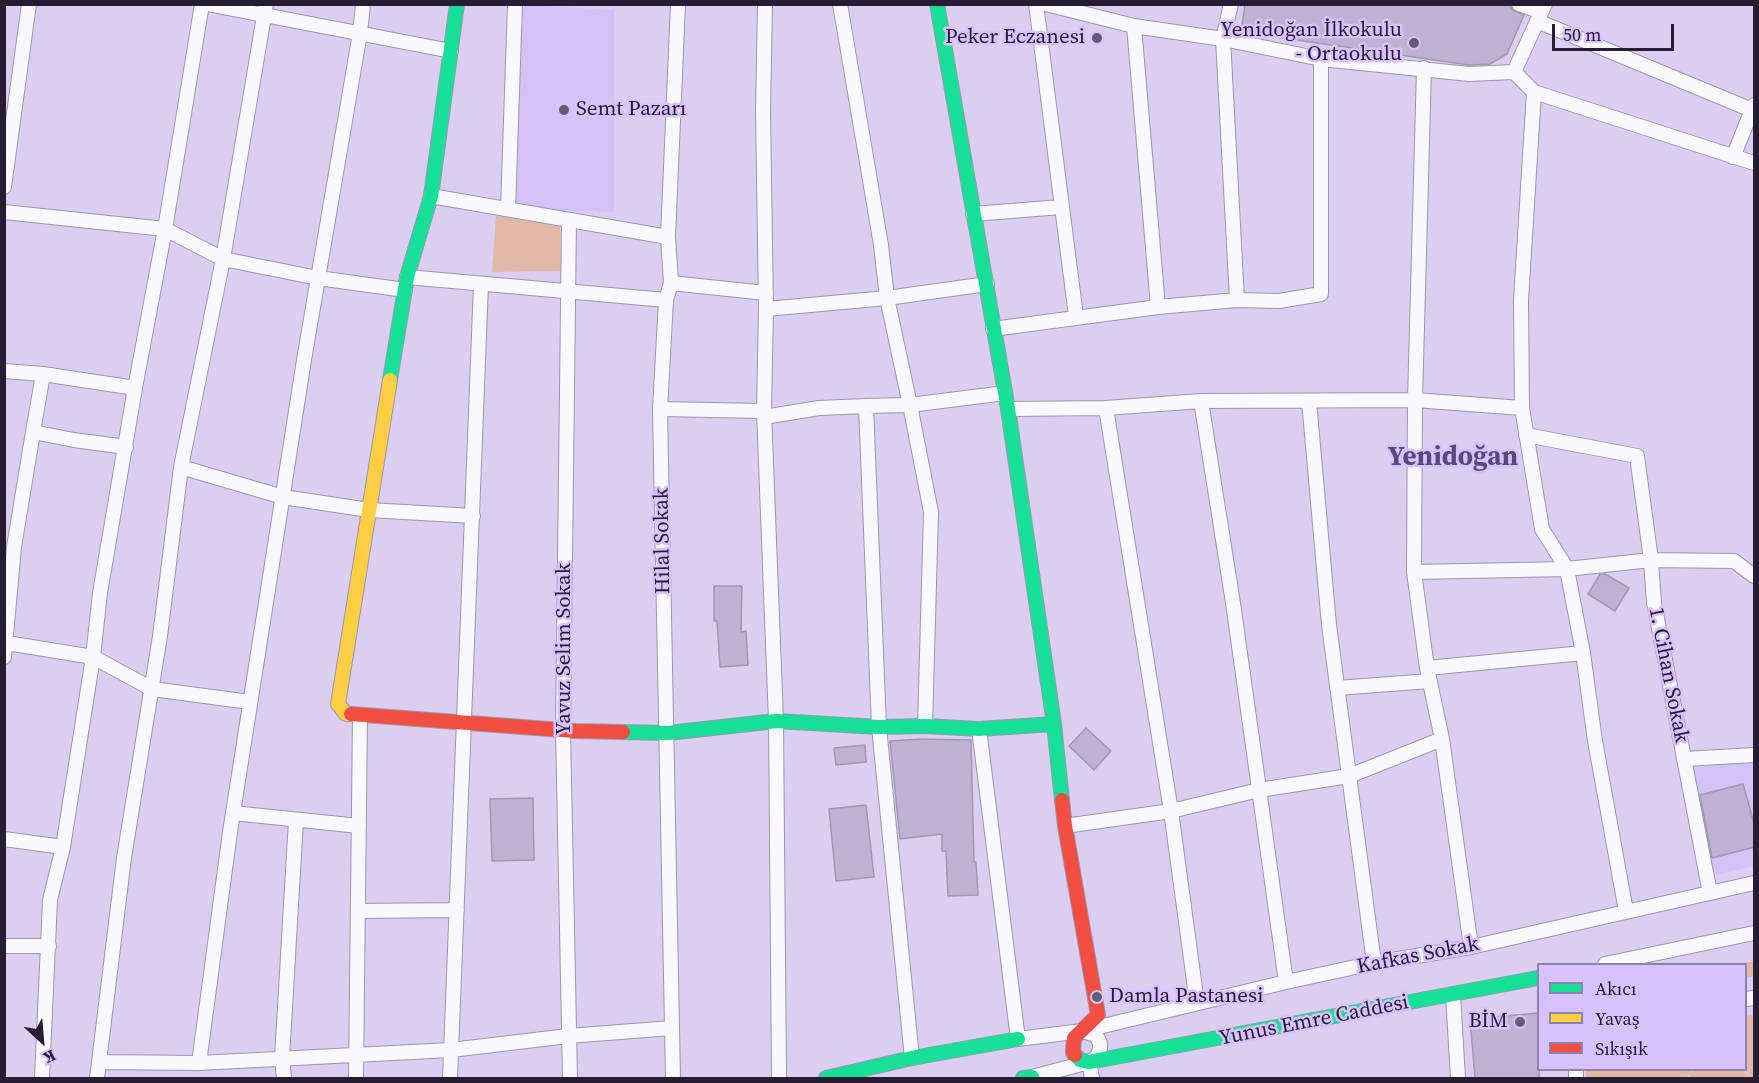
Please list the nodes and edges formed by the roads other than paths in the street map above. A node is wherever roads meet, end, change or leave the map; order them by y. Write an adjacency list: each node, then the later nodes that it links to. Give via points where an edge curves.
1 (29, 4): 27 (street)
2 (204, 4): 14 (street); 34 (street)
3 (363, 4): 17 (street)
4 (457, 4): 19 (street)
5 (515, 4): 30 (street)
6 (678, 4): 35 (street, Hilal Sokak)
7 (765, 4): 43 (street)
8 (840, 4): 44 (street)
9 (937, 4): 32 (street)
10 (1036, 4): 29 (street)
11 (1046, 4): 16 (street)
12 (1231, 4): 18 (street)
13 (1519, 4): 15 (street)
14 (265, 10): 17 (street); 36 (street)
15 (1541, 13): 22 (street); 24 (street)
16 (1134, 26): 18 (street); 47 (street)
17 (360, 33): 19 (street); 37 (street)
18 (1223, 39): 20 (street); 46 (street)
19 (451, 51): 28 (street)
20 (1321, 59): 21 (street); 46 (street, via 1321,294 1279,301)
21 (1424, 68): 22 (street, via 1469,74); 55 (street)
22 (1514, 72): 23 (street)
23 (1534, 92): 25 (street); 61 (street, via 1521,300)
24 (1753, 108): 25 (street)
25 (1733, 156): 26 (street)
26 (1755, 164)
27 (4, 187)
28 (431, 196): 30 (street); 38 (street)
29 (1061, 207): 32 (street); 49 (street)
30 (508, 209): 33 (street)
31 (4, 212): 34 (street)
32 (973, 214): 41 (street)
33 (569, 220): 35 (street); 42 (street, Yavuz Selim Sokak)
34 (165, 229): 36 (street); 53 (street)
35 (668, 237): 40 (street, Hilal Sokak)
36 (223, 259): 37 (street); 68 (street)
37 (318, 278): 38 (street); 69 (street)
38 (406, 284): 39 (street); 70 (street)
39 (481, 284): 42 (street); 71 (street)
40 (671, 284): 43 (street); 45 (street, Hilal Sokak)
41 (987, 284): 44 (street); 50 (street)
42 (568, 292): 45 (street); 92 (street, Yavuz Selim Sokak)
43 (766, 293): 48 (street)
44 (887, 298): 48 (street); 59 (street)
45 (666, 300): 62 (street, Hilal Sokak)
46 (1237, 300): 47 (street)
47 (1158, 307): 49 (street)
48 (766, 309): 64 (street)
49 (1076, 316): 50 (street)
50 (993, 329): 54 (street)
51 (4, 371): 52 (street)
52 (43, 374): 53 (street); 65 (street)
53 (135, 388): 67 (street)
54 (1005, 393): 59 (street); 63 (street)
55 (1415, 400): 57 (street); 61 (street); 74 (street)
56 (1201, 401): 57 (street); 60 (street); 98 (street)
57 (1309, 401): 83 (street)
58 (866, 405): 59 (street); 64 (street); 90 (street)
59 (910, 405): 89 (street, via 931,512)
60 (1106, 408): 63 (street); 99 (street)
61 (1522, 408): 66 (street)
62 (660, 409): 64 (street); 93 (street, Hilal Sokak)
63 (1008, 409): 88 (street)
64 (764, 414): 86 (street)
65 (33, 432): 67 (street); 76 (street)
66 (1526, 435): 72 (street, 1. Cihan Sokak, via 1637,456); 73 (street, via 1542,529)
67 (126, 447): 80 (street, via 100,593)
68 (181, 467): 69 (street); 82 (street)
69 (283, 497): 70 (street); 84 (street)
70 (369, 510): 71 (street); 85 (street, via 338,704 346,714)
71 (473, 516): 87 (street)
72 (1651, 560): 73 (street); 75 (street, via 1734,561); 96 (street, 1. Cihan Sokak, via 1654,603)
73 (1567, 569): 74 (street); 78 (street)
74 (1414, 572): 81 (street)
75 (1755, 576)
76 (7, 581): 77 (street)
77 (7, 642): 79 (street); 80 (street)
78 (1583, 653): 81 (street); 110 (street)
79 (4, 657)
80 (93, 657): 82 (street); 105 (street)
81 (1428, 674): 83 (street); 94 (street)
82 (152, 688): 84 (street); 129 (street, via 124,858)
83 (1337, 688): 97 (street)
84 (250, 702): 100 (street)
85 (360, 715): 87 (street); 102 (street)
86 (776, 721): 90 (street); 93 (street); 139 (street)
87 (465, 723): 92 (street); 108 (street)
88 (1054, 724): 91 (street); 103 (street)
89 (925, 726): 90 (street); 91 (street)
90 (879, 727): 128 (street)
91 (979, 729): 124 (street)
92 (563, 730): 93 (street); 123 (street, Yavuz Selim Sokak)
93 (668, 734): 121 (street, Hilal Sokak)
94 (1442, 739): 97 (street); 114 (street)
95 (1755, 755): 96 (street)
96 (1684, 759): 107 (street, 1. Cihan Sokak)
97 (1349, 776): 98 (street); 115 (street)
98 (1259, 790): 99 (street); 118 (street)
99 (1171, 811): 103 (street); 120 (street)
100 (233, 813): 101 (street); 131 (street)
101 (296, 820): 102 (street); 127 (street)
102 (359, 826): 109 (street)
103 (1065, 826): 122 (street, via 1098,1015)
104 (4, 839): 105 (street)
105 (63, 846): 113 (street, via 50,900)
106 (1755, 883): 107 (street, Kafkas Sokak)
107 (1710, 893): 110 (street, Kafkas Sokak)
108 (457, 910): 109 (street); 125 (street)
109 (358, 911): 126 (street)
110 (1626, 911): 114 (street, Kafkas Sokak)
111 (1755, 933): 116 (street)
112 (4, 946): 113 (street)
113 (49, 946): 132 (street)
114 (1471, 947): 115 (street, Kafkas Sokak)
115 (1374, 963): 118 (street, Kafkas Sokak)
116 (1610, 963)
117 (1537, 978): 119 (street, Yunus Emre Caddesi)
118 (1286, 982): 120 (street, Kafkas Sokak)
119 (1453, 995): 130 (street, Yunus Emre Caddesi); 143 (street)
120 (1197, 1003): 122 (street, Kafkas Sokak)
121 (672, 1028): 123 (street); 138 (street, Hilal Sokak)
122 (1082, 1031): 124 (street, Kafkas Sokak); 130 (street, via 1074,1038 1073,1053); 130 (street, via 1096,1035 1100,1043 1097,1057)
123 (568, 1036): 125 (street); 137 (street, Yavuz Selim Sokak)
124 (1018, 1039): 128 (street)
125 (451, 1050): 126 (street); 136 (street)
126 (357, 1055): 127 (street); 135 (street)
127 (282, 1058): 131 (street); 134 (street)
128 (912, 1058): 140 (street)
129 (99, 1062): 131 (street); 133 (street)
130 (1089, 1062): 141 (street); 142 (street)
131 (200, 1063)
132 (42, 1078)
133 (97, 1078)
134 (284, 1078)
135 (356, 1078)
136 (450, 1078)
137 (570, 1078)
138 (673, 1078)
139 (779, 1078)
140 (826, 1078)
141 (1029, 1078)
142 (1092, 1078)
143 (1458, 1078)

